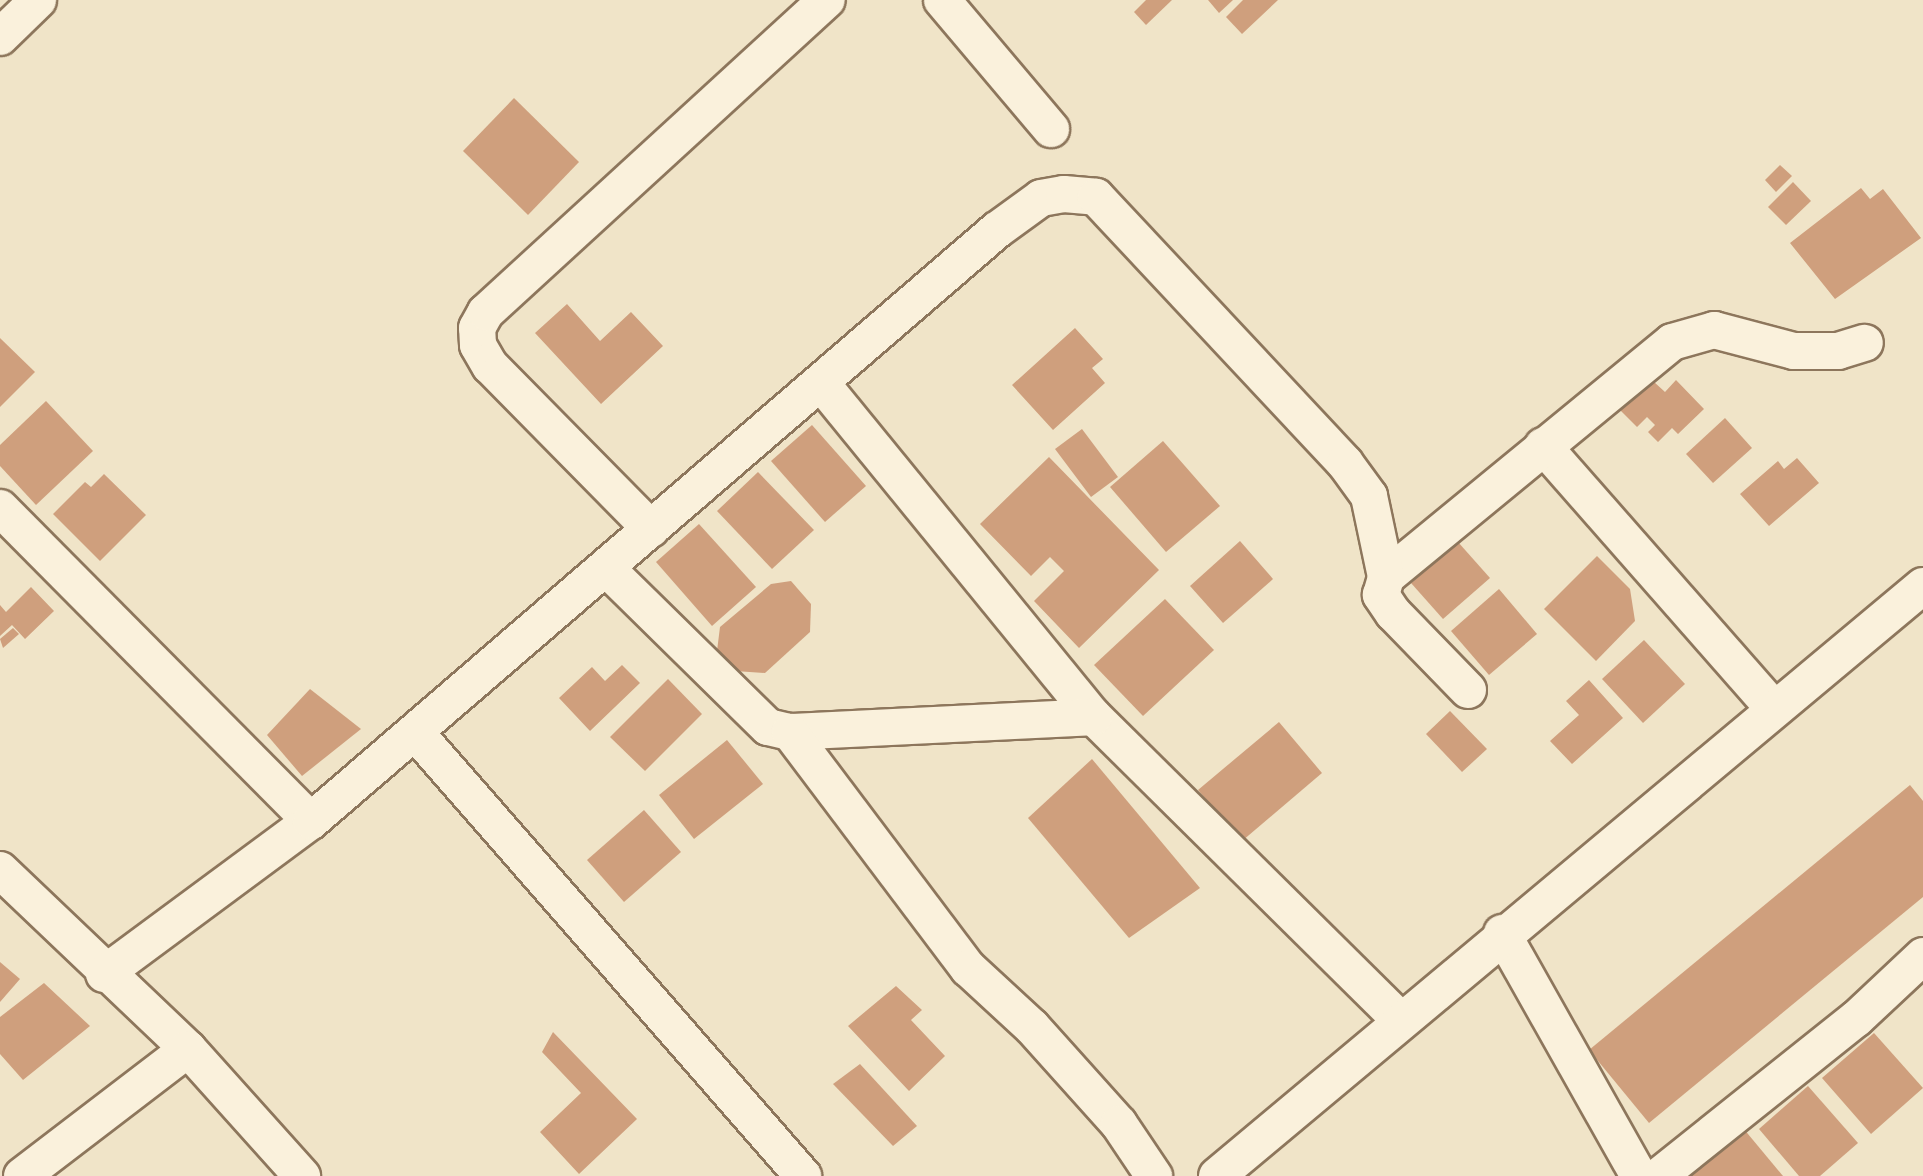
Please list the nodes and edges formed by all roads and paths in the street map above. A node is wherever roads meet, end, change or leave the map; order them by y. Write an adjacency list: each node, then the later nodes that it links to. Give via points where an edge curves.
1 (38, 0): 4 (street)
2 (827, 0): 10 (street, via 486,312 477,328 478,345 490,366)
3 (942, 0): 5 (street)
4 (0, 37)
5 (1051, 129)
6 (1865, 343): 8 (street, via 1838,351 1794,351 1714,330 1691,333 1672,342)
7 (822, 384): 10 (street); 12 (street, via 997,230 1041,198 1096,197 1361,485 1376,521); 16 (street)
8 (1543, 446): 12 (street); 15 (street)
9 (0, 508): 19 (street)
10 (651, 529): 11 (street)
11 (606, 568): 17 (street); 18 (street, via 750,714 768,727)
12 (1386, 577): 14 (street, via 1381,595 1393,613)
13 (1923, 586): 15 (street)
14 (1468, 690)
15 (1772, 707): 21 (street)
16 (1094, 717): 18 (street); 24 (street)
17 (415, 732): 19 (street); 28 (street)
18 (790, 732): 29 (street, via 968,968 1032,1027 1109,1113)
19 (311, 821): 23 (street)
20 (0, 870): 23 (street)
21 (1502, 933): 24 (street); 31 (street)
22 (1923, 956): 32 (street, via 1856,1019)
23 (104, 974): 25 (street)
24 (1399, 1019): 30 (street)
25 (188, 1049): 26 (street); 27 (street)
26 (27, 1174)
27 (302, 1176)
28 (803, 1176)
29 (1154, 1176)
30 (1217, 1176)
31 (1639, 1176)
32 (1659, 1176)

